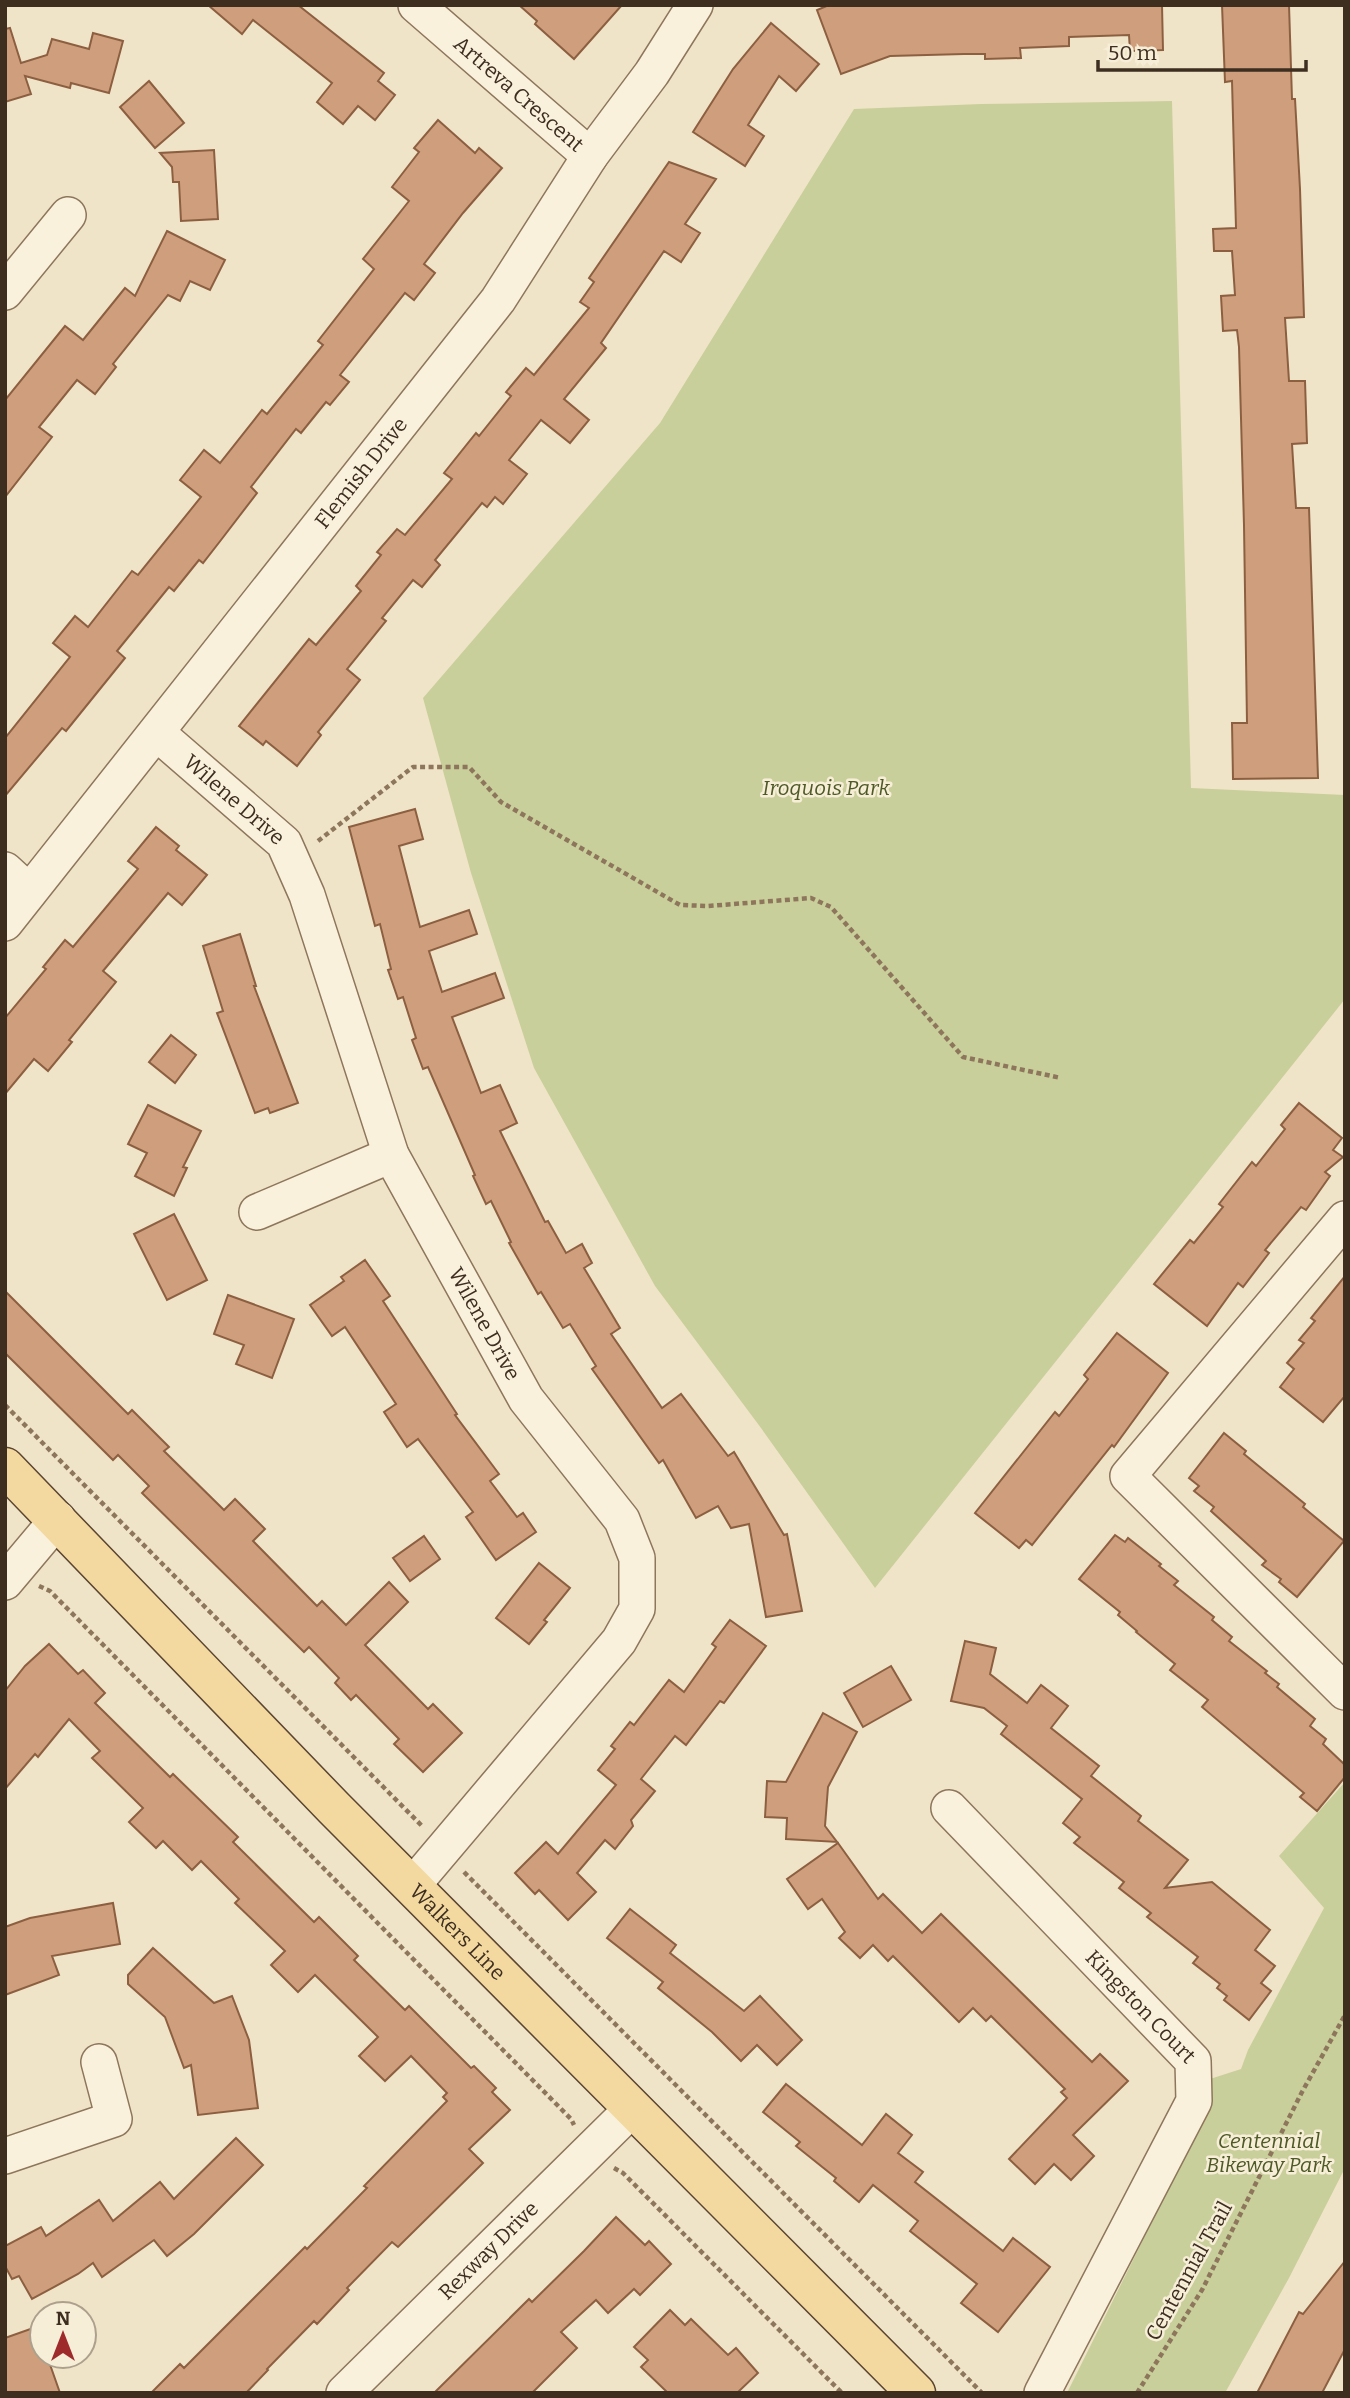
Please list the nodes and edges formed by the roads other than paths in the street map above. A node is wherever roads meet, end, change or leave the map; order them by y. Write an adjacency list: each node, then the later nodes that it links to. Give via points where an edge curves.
1 (416, 5): 3 (street, Artreva Crescent)
2 (695, 5): 3 (street, Flemish Drive, via 652,73)
3 (590, 156): 6 (street, Flemish Drive, via 498,300)
4 (68, 215): 5 (street)
5 (5, 292)
6 (157, 733): 7 (street, Flemish Drive); 9 (street, Wilene Drive, via 284,843 307,895)
7 (17, 881): 8 (street, Flemish Drive)
8 (5, 923)
9 (391, 1155): 10 (street); 17 (street, Wilene Drive, via 526,1399 622,1520 637,1558 637,1609 619,1641)
10 (257, 1212)
11 (1345, 1219): 15 (street, via 1128,1476)
12 (5, 1466): 13 (main road, Walkers Line)
13 (58, 1519): 14 (street); 17 (main road, Walkers Line)
14 (9, 1578)
15 (1345, 1692)
16 (949, 1808): 23 (street, Kingston Court, via 1193,2061 1194,2101)
17 (412, 1886): 19 (main road, Walkers Line)
18 (99, 2062): 20 (street, via 114,2119)
19 (632, 2109): 21 (street, Rexway Drive); 22 (main road, Walkers Line)
20 (5, 2156)
21 (344, 2393)
22 (916, 2393)
23 (1042, 2393)

